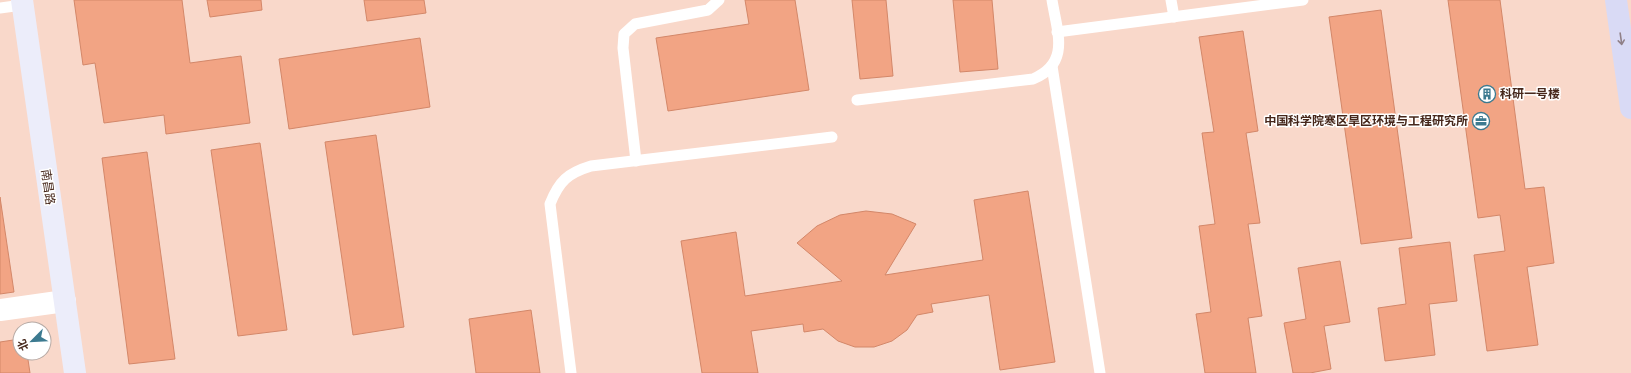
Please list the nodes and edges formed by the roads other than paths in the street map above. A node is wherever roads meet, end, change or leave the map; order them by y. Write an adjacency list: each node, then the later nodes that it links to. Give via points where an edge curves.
1 (719, 0): 14 (lane, via 708,10 635,24 624,34 622,48)
2 (1052, 0): 9 (lane)
3 (1171, 0): 8 (lane)
4 (1303, 0): 8 (lane)
5 (1616, 0): 12 (main road, one-way to 12)
6 (22, 2): 7 (lane); 15 (main road, 南昌路)
7 (0, 8)
8 (1174, 17): 9 (lane)
9 (1057, 32): 10 (lane, via 1059,50)
10 (1052, 66): 11 (lane, via 1044,75 1033,79); 19 (lane)
11 (857, 100)
12 (1631, 108)
13 (832, 137): 14 (lane)
14 (636, 160): 18 (lane, via 577,170 565,178 555,190 550,204)
15 (65, 301): 16 (street); 17 (main road, 南昌路)
16 (0, 310)
17 (75, 373)
18 (571, 373)
19 (1100, 373)

